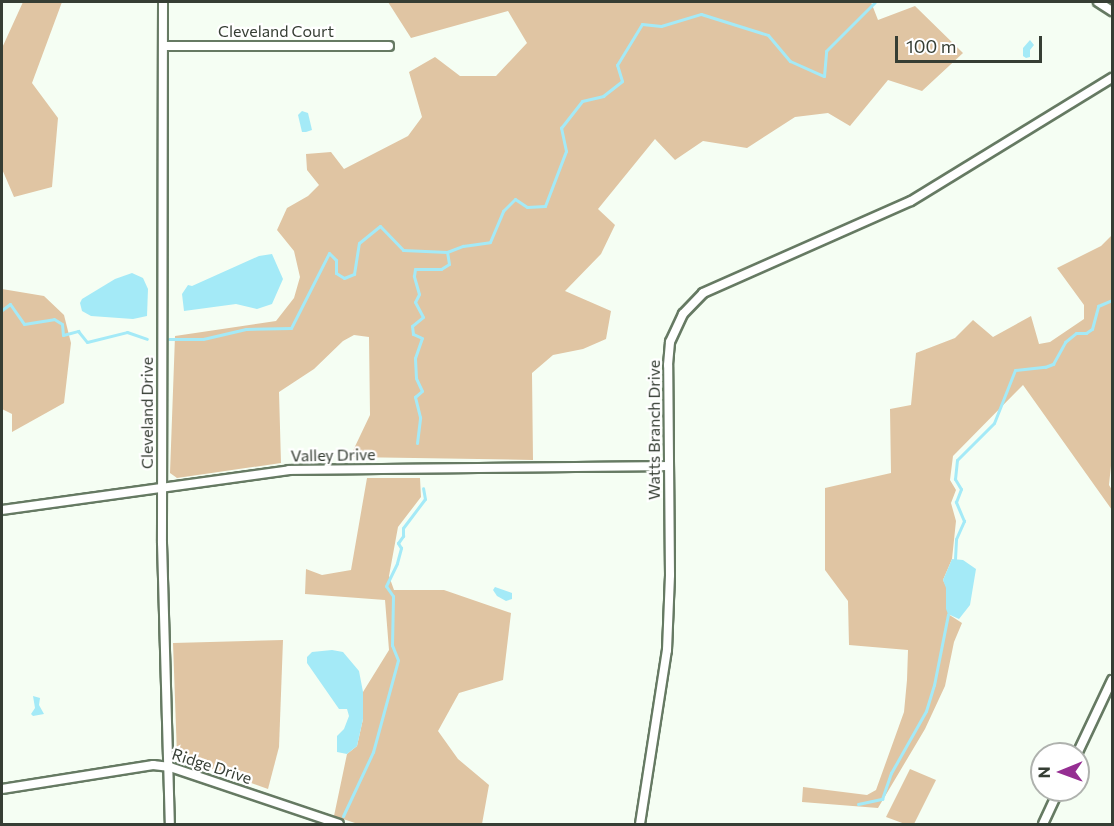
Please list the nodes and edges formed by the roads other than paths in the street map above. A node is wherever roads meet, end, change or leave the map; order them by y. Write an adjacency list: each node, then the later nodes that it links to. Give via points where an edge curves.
1 (163, 2): 4 (street, Cleveland Drive)
2 (1098, 2): 3 (street)
3 (1113, 11)
4 (163, 46): 5 (street, Cleveland Court); 8 (street, Cleveland Drive)
5 (389, 46)
6 (1113, 78): 7 (street, Watts Branch Drive, via 911,201 703,293 683,314 670,342)
7 (668, 466): 8 (street, Valley Drive, via 289,470); 17 (street, Watts Branch Drive, via 667,650)
8 (162, 488): 9 (street, Valley Drive); 12 (street, Cleveland Drive)
9 (2, 510)
10 (1113, 680): 11 (street)
11 (1083, 742)
12 (170, 767): 13 (street, Ridge Drive, via 153,765); 15 (street, Cleveland Drive); 16 (street, Ridge Drive)
13 (2, 789)
14 (1054, 802): 18 (street)
15 (170, 825)
16 (339, 825)
17 (640, 825)
18 (1043, 825)

